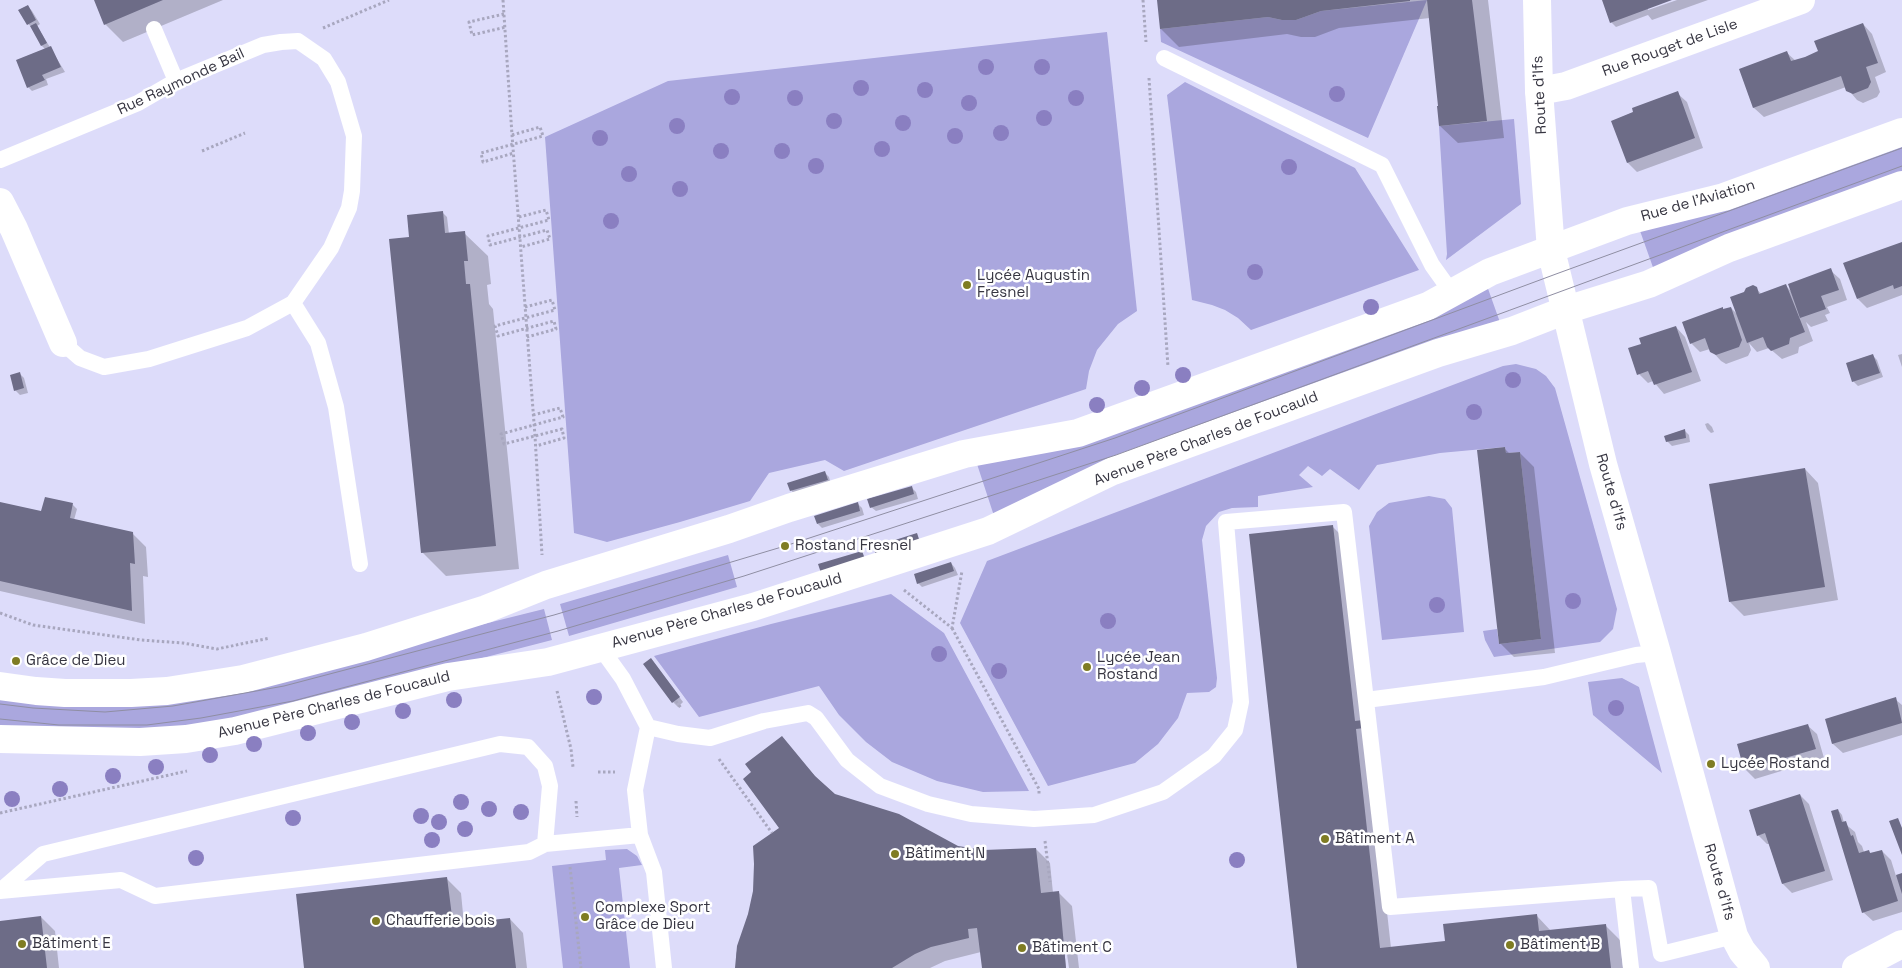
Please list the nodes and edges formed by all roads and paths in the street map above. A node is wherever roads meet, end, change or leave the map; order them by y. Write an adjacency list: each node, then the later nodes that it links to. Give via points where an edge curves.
1 (389, 0): 9 (path)
2 (503, 0): 6 (path)
3 (1143, 0): 10 (path)
4 (1537, 0): 14 (main road, Route d'Ifs)
5 (1801, 0): 14 (main road, Rue Rouget de Lisle, via 1566,86)
6 (504, 14): 7 (path); 7 (path, via 469,22 472,35)
7 (506, 27): 17 (path)
8 (154, 29): 13 (lane)
9 (317, 30)
10 (1146, 49)
11 (1164, 58): 29 (lane, via 1382,165 1432,265)
12 (1148, 68): 37 (path)
13 (176, 81): 21 (lane, Rue Raymonde Bail, via 138,103); 30 (lane, Rue Raymonde Bail, via 262,45 298,41 324,59 338,82 354,136 349,208 331,248)
14 (1539, 91): 28 (main road, Route d'Ifs)
15 (1902, 132): 28 (main road, Rue de l'Aviation, via 1724,197 1627,221)
16 (245, 133): 19 (path)
17 (512, 135): 18 (path); 18 (path, via 540,127 543,136)
18 (513, 145): 20 (path); 20 (path, via 481,153 483,162)
19 (202, 151)
20 (514, 153): 24 (path)
21 (0, 160)
22 (1902, 184): 32 (main road, via 1729,248 1649,284)
23 (0, 202): 36 (main road, Rue Raymonde Bail)
24 (519, 217): 25 (path); 25 (path, via 546,210 548,220)
25 (520, 228): 26 (path); 26 (path, via 488,236 490,245)
26 (520, 237): 27 (path); 27 (path, via 548,230 550,239)
27 (521, 247): 31 (path)
28 (1550, 250): 29 (main road, via 1490,272); 32 (main road, Route d'Ifs)
29 (1452, 293): 52 (main road, via 1428,306 1078,433 955,457 546,585 486,609 366,647 243,679 167,691 36,692)
30 (293, 303): 36 (lane, Rue Raymonde Bail, via 247,328 149,358 113,365 104,366 80,358); 43 (lane, via 318,343 336,407)
31 (525, 307): 33 (path); 33 (path, via 552,300 555,310)
32 (1566, 310): 48 (main road, Avenue Père Charles de Foucauld, via 1113,471 988,531 753,606); 50 (main road, Route d'Ifs, via 1603,464)
33 (526, 318): 34 (path); 34 (path, via 495,326 498,336)
34 (527, 329): 35 (path); 35 (path, via 554,321 556,329)
35 (527, 337): 38 (path)
36 (64, 343)
37 (1168, 367)
38 (534, 415): 39 (path); 39 (path, via 560,408 562,417)
39 (534, 425): 40 (path); 40 (path, via 501,434 504,444)
40 (535, 436): 41 (path); 41 (path, via 562,429 564,438)
41 (536, 446): 42 (path)
42 (542, 558)
43 (360, 564)
44 (963, 564): 47 (path)
45 (897, 585): 47 (path)
46 (0, 613): 49 (path, via 33,625)
47 (952, 628): 61 (path, via 1038,789)
48 (600, 647): 54 (lane, via 623,679); 55 (main road, Avenue Père Charles de Foucauld, via 548,662 448,677 196,738 140,742)
49 (217, 649)
50 (1657, 653): 53 (lane, via 1544,677); 70 (main road, Route d'Ifs)
51 (555, 685): 57 (path)
52 (0, 686)
53 (1366, 700): 61 (lane, via 1344,512 1226,522 1241,702 1235,730 1214,756 1163,792 1094,815); 68 (lane, via 1390,907)
54 (648, 727): 61 (lane, via 710,738 764,721 808,713 816,718 847,760 880,786 928,804 971,814); 64 (lane, via 636,790)
55 (0, 739)
56 (193, 768): 60 (path)
57 (573, 768)
58 (743, 792): 63 (path)
59 (575, 797): 62 (path)
60 (0, 812)
61 (1042, 819): 67 (path)
62 (578, 827)
63 (772, 833)
64 (640, 835): 65 (lane); 73 (lane, via 654,872)
65 (568, 842): 66 (lane); 72 (path)
66 (545, 844): 69 (lane, via 529,852 465,868 155,896 121,880); 69 (lane, via 550,786 545,766 528,747 500,744 43,854)
67 (1050, 882)
68 (1622, 889): 70 (lane, via 1649,888 1661,954); 74 (lane)
69 (0, 891)
70 (1734, 936): 75 (main road, Route d'Ifs)
71 (1902, 944): 76 (main road)
72 (581, 968)
73 (664, 968)
74 (1631, 968)
75 (1756, 968)
76 (1856, 968)

